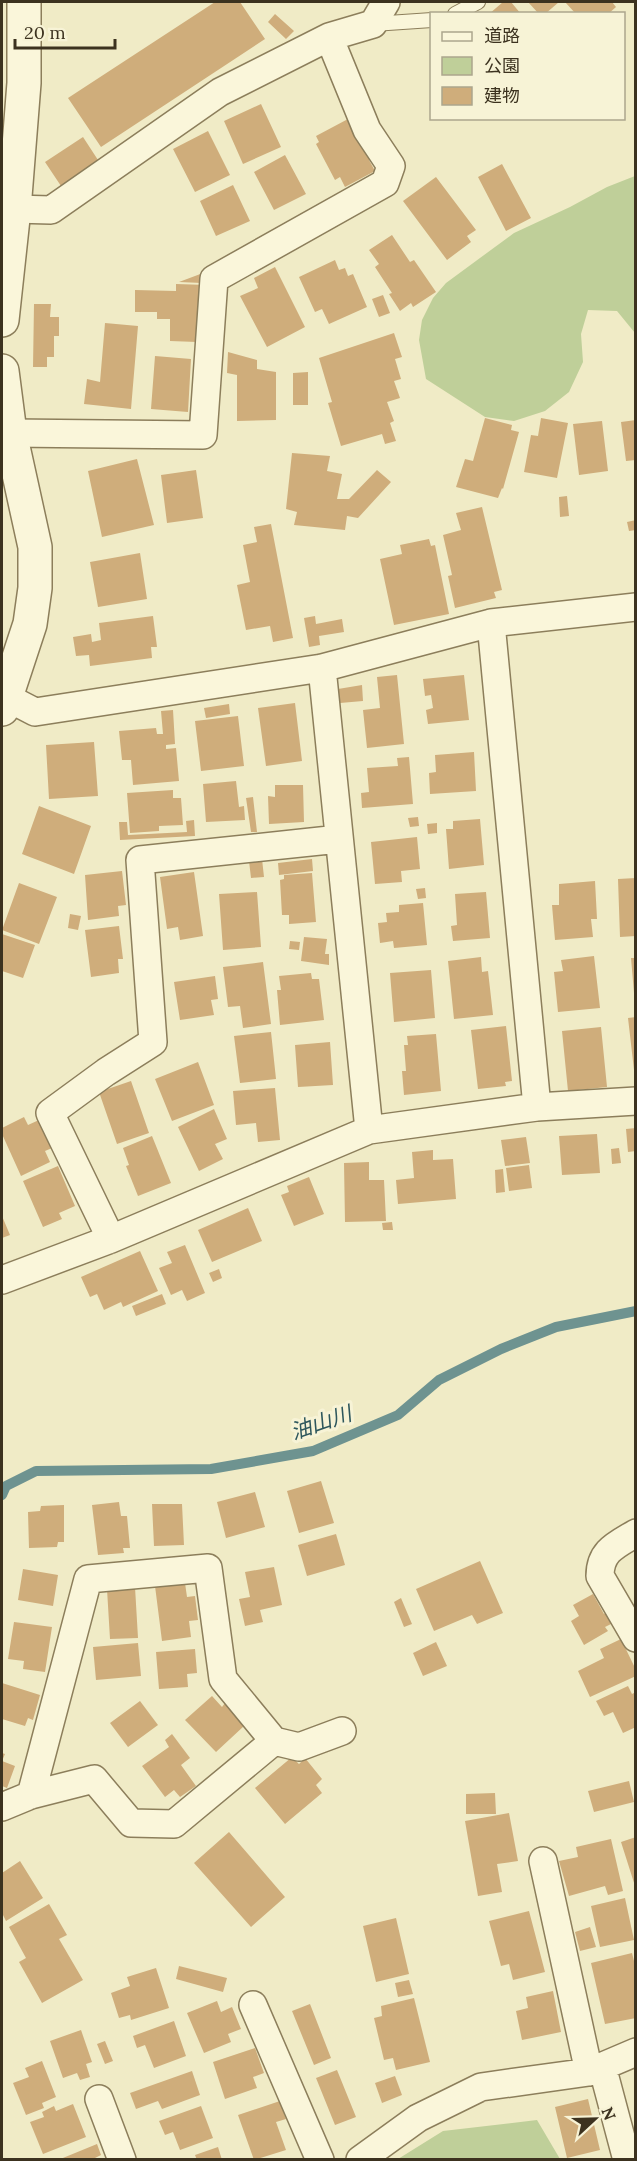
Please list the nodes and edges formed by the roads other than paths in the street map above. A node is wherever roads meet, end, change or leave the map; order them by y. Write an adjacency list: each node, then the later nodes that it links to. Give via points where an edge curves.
1 (24, 2): 7 (street, via 24,83)
2 (478, 2): 3 (lane)
3 (459, 12)
4 (380, 13): 5 (lane); 6 (street)
5 (430, 20)
6 (329, 37): 8 (street, via 220,92 51,210); 11 (street, via 367,130 391,166 385,183 214,279 203,435)
7 (9, 175): 8 (street)
8 (14, 209): 9 (street)
9 (2, 320)
10 (2, 371): 11 (street)
11 (10, 433): 15 (street, via 35,547 35,588 30,624)
12 (636, 607): 13 (street)
13 (490, 623): 14 (street); 18 (street)
14 (322, 668): 15 (street, via 35,712); 16 (street)
15 (4, 703)
16 (339, 839): 19 (street); 20 (street, via 140,860 153,1042 50,1113)
17 (636, 1101): 18 (street)
18 (537, 1107): 19 (street)
19 (369, 1130): 20 (street)
20 (111, 1239): 21 (street)
21 (2, 1281)
22 (636, 1533): 23 (street, via 615,1546 600,1565 600,1576)
23 (636, 1638)
24 (342, 1731): 25 (street, via 299,1747)
25 (274, 1741): 26 (street, via 174,1824 131,1823 94,1779); 26 (street, via 222,1679 208,1568 88,1579)
26 (31, 1795): 27 (street)
27 (2, 1807)
28 (543, 1861): 31 (street)
29 (253, 2005): 34 (street)
30 (636, 2052): 31 (street)
31 (595, 2069): 35 (street, via 481,2087 418,2118); 36 (street)
32 (99, 2099): 33 (street)
33 (122, 2160)
34 (320, 2160)
35 (360, 2160)
36 (627, 2160)

